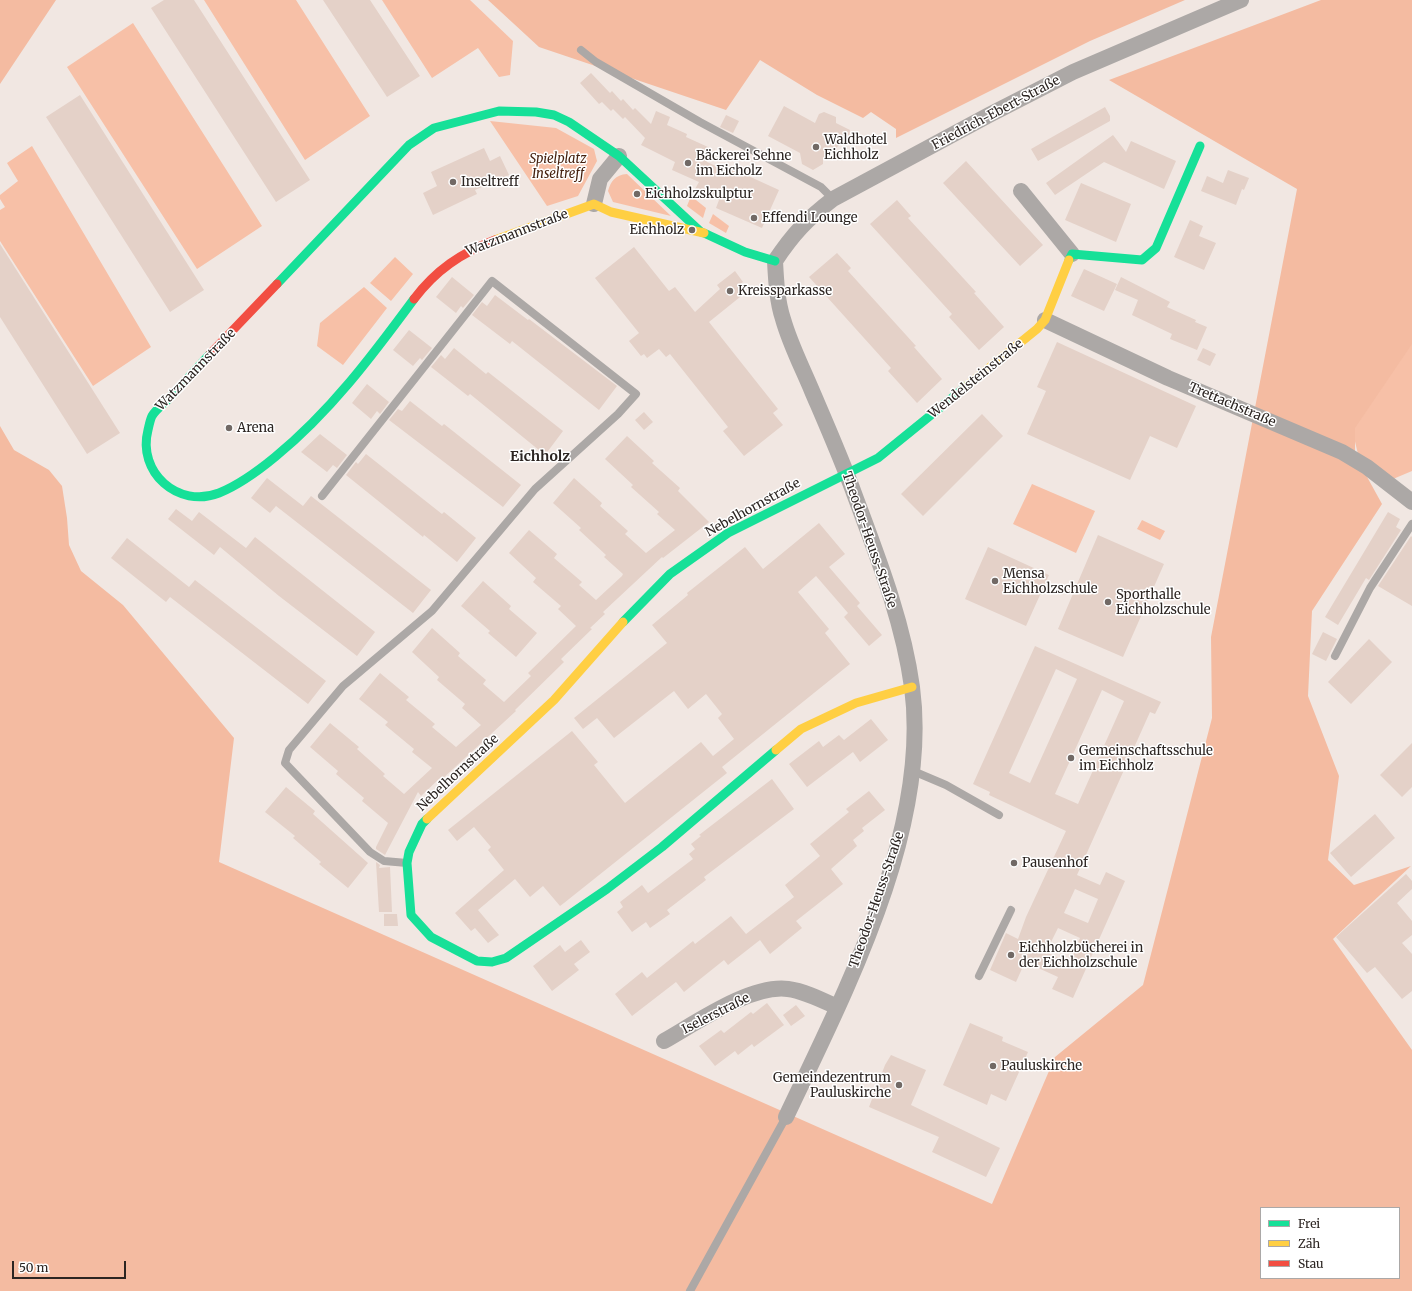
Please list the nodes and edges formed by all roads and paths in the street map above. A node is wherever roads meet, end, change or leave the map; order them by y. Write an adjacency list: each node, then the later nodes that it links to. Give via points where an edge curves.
1 (1241, 0): 6 (street, Friedrich-Ebert-Straße, via 1073,72)
2 (581, 50): 6 (lane, via 596,62 700,122 821,187)
3 (1200, 146): 9 (street, via 1156,248 1142,260)
4 (619, 156): 7 (street, via 600,179); 7 (street, Watzmannstraße, via 570,122 536,112 489,113 434,128 416,140 352,204 152,416 144,446 146,457 154,471 173,491 192,498 212,496 228,489 275,456 326,410 422,290 447,264 469,250); 8 (street, Watzmannstraße)
5 (1021, 191): 9 (street)
6 (833, 199): 10 (street, Friedrich-Ebert-Straße, via 791,236)
7 (594, 204): 8 (street, Watzmannstraße, via 611,212)
8 (701, 232): 10 (street, Watzmannstraße, via 745,252)
9 (1072, 254): 11 (street, Wendelsteinstraße)
10 (775, 261): 12 (street, Theodor-Heuss-Straße, via 782,318)
11 (1045, 320): 12 (street, Wendelsteinstraße, via 1009,353 878,458); 14 (street, Trettachstraße, via 1168,378 1342,452 1367,467)
12 (846, 473): 17 (street, Theodor-Heuss-Straße, via 883,571); 20 (street, Nebelhornstraße, via 728,534 670,574 634,609 554,700 427,820 413,840)
13 (322, 496): 20 (lane, via 492,281 636,394 618,414 535,489 432,611 343,686 289,750 285,763 370,852 384,861)
14 (1412, 502)
15 (1412, 524): 16 (lane, via 1370,588)
16 (1335, 656)
17 (912, 687): 18 (street, Theodor-Heuss-Straße); 20 (street, Nebelhornstraße, via 863,700 801,729 662,847 550,930 506,958 492,962 477,961 440,943 422,929 411,915)
18 (913, 771): 19 (lane, via 946,785); 23 (street, Theodor-Heuss-Straße, via 903,827 893,861 871,926)
19 (999, 815)
20 (408, 863)
21 (1011, 910): 22 (lane)
22 (979, 976)
23 (837, 1007): 24 (street, Iselerstraße, via 789,989 769,989 741,998); 25 (street, Theodor-Heuss-Straße)
24 (664, 1041)
25 (786, 1117): 26 (lane)
26 (690, 1291)

